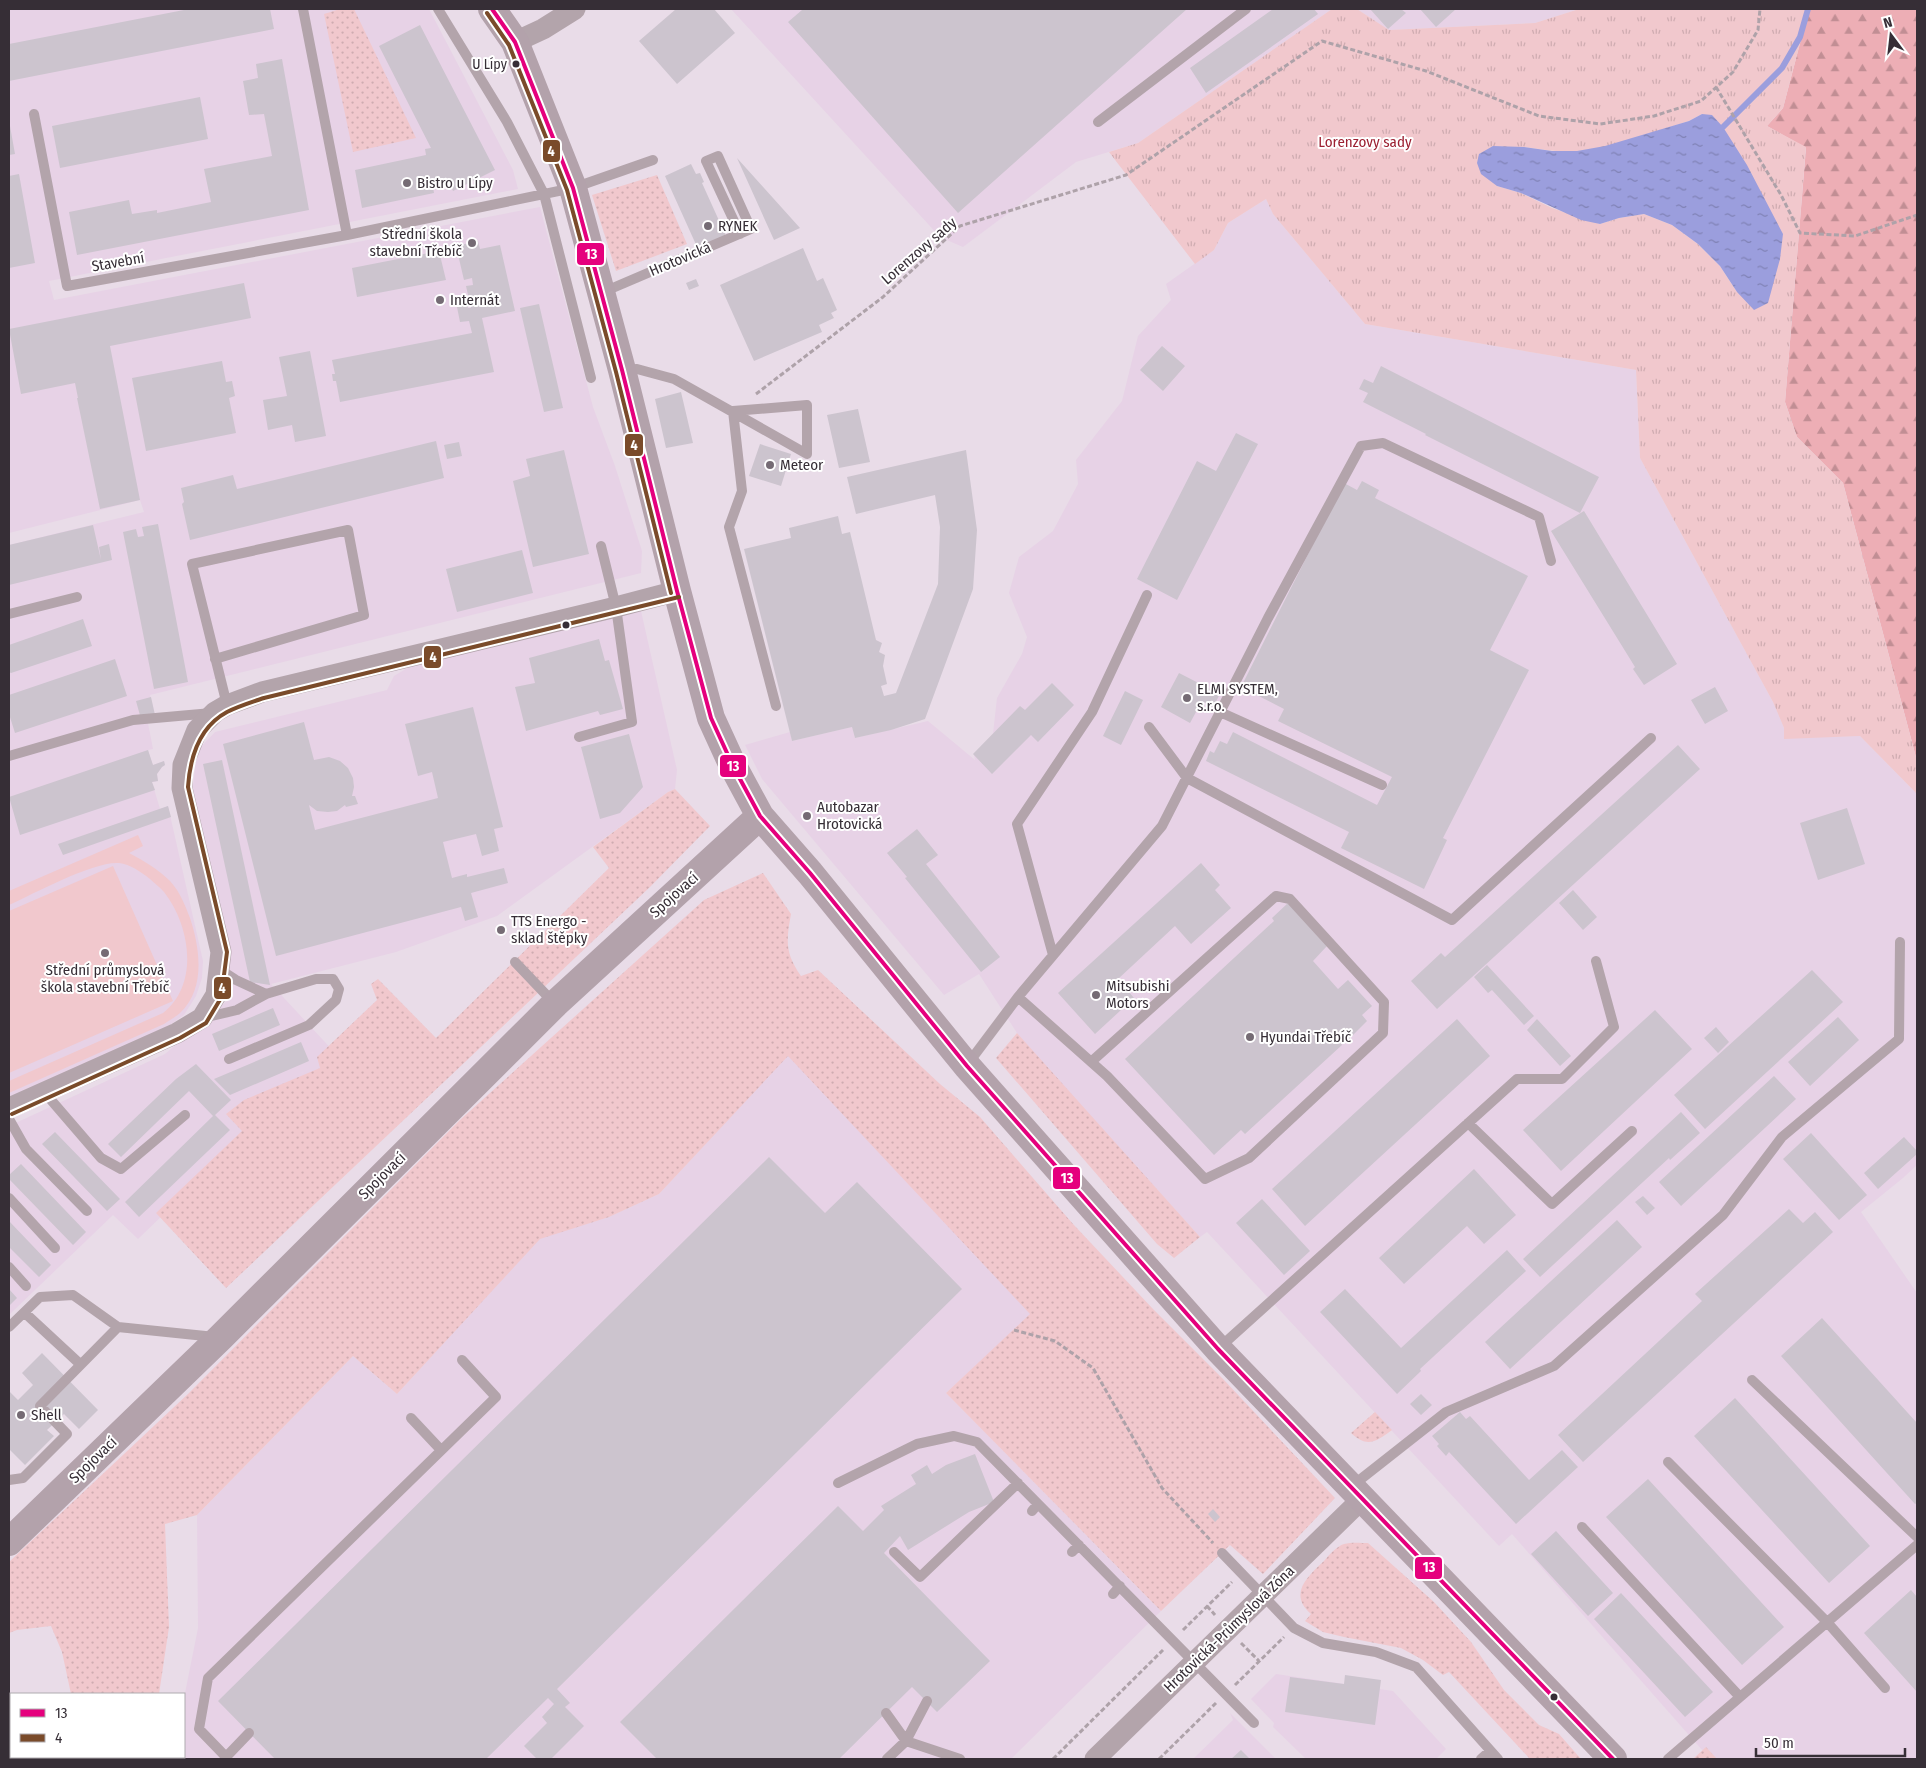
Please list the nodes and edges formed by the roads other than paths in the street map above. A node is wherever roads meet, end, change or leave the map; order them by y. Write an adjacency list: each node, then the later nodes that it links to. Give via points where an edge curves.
1 (303, 9): 13 (lane)
2 (438, 9): 12 (lane, via 507,122)
3 (492, 9): 6 (main road)
4 (575, 9): 6 (street)
5 (1246, 9): 8 (lane)
6 (515, 42): 11 (main road)
7 (34, 114): 13 (lane, Stavební, via 68,286)
8 (1098, 122)
9 (653, 160): 11 (lane)
10 (706, 161): 14 (lane, Hrotovická, via 718,156 751,229)
11 (573, 188): 12 (lane, Stavební); 14 (main road)
12 (544, 194): 13 (lane, Stavební); 16 (lane)
13 (347, 235)
14 (602, 292): 15 (main road)
15 (622, 370): 17 (lane, via 637,369 674,379); 20 (main road)
16 (591, 378)
17 (733, 411): 17 (lane, via 807,454 807,405); 26 (lane, via 742,491 729,527)
18 (601, 546): 23 (lane)
19 (1551, 561): 28 (lane, via 1540,517 1382,443 1361,446)
20 (677, 591): 23 (street); 35 (main road, via 711,718)
21 (1147, 595): 37 (lane, via 1092,712 1017,824)
22 (77, 597): 24 (lane)
23 (616, 607): 27 (street, via 262,692); 30 (lane, via 632,722)
24 (9, 614)
25 (215, 659): 25 (lane, via 192,564 348,530 364,615); 27 (lane)
26 (776, 706)
27 (221, 709): 32 (lane, via 132,720); 40 (street, via 197,730 182,765 182,788 220,952)
28 (1220, 712): 33 (lane); 34 (lane)
29 (1149, 727): 33 (lane)
30 (579, 737)
31 (1651, 738): 33 (lane, via 1452,920)
32 (9, 756)
33 (1187, 778): 37 (lane, via 1162,826)
34 (1382, 785)
35 (760, 816): 43 (main road, Spojovací); 47 (main road)
36 (1900, 942): 73 (lane, via 1899,1039 1782,1137 1723,1215 1554,1366 1446,1412)
37 (1053, 956): 42 (lane)
38 (1596, 961): 52 (lane, via 1614,1027 1562,1080 1517,1079)
39 (515, 962): 43 (lane)
40 (219, 969): 41 (lane); 44 (street, via 216,995)
41 (266, 994): 44 (lane, via 237,1010); 45 (lane, via 316,979 333,979 339,989 336,1000 309,1025)
42 (1018, 997): 46 (lane); 47 (lane)
43 (555, 1004): 62 (main road, Spojovací)
44 (202, 1018): 48 (street, via 177,1033)
45 (229, 1059)
46 (1091, 1062): 46 (lane, via 1205,1179 1249,1158 1383,1033 1384,1002 1290,899 1276,896)
47 (967, 1066): 63 (main road)
48 (45, 1092): 49 (street); 50 (lane, via 101,1158 121,1169)
49 (9, 1108)
50 (185, 1115)
51 (9, 1119): 55 (lane, via 26,1149)
52 (1468, 1123): 53 (lane, via 1552,1204); 63 (lane)
53 (1632, 1131)
54 (9, 1198): 56 (lane)
55 (87, 1211)
56 (55, 1248)
57 (9, 1267): 58 (lane)
58 (26, 1286)
59 (24, 1313): 60 (lane); 61 (lane, via 40,1297 73,1294); 65 (lane)
60 (9, 1327)
61 (118, 1327): 62 (lane); 65 (lane)
62 (220, 1337): 76 (main road, Spojovací)
63 (1218, 1348): 73 (main road)
64 (462, 1360): 68 (lane, via 496,1397)
65 (80, 1364): 70 (lane, via 40,1406 67,1434 23,1478)
66 (1752, 1380): 75 (lane)
67 (411, 1418): 68 (lane)
68 (442, 1450): 93 (lane, via 208,1678 199,1729)
69 (1668, 1462): 83 (lane)
70 (9, 1480)
71 (838, 1483): 72 (lane, via 916,1444 954,1436 977,1442)
72 (1018, 1483): 78 (lane, via 920,1577); 80 (lane, via 1035,1507 1075,1548)
73 (1357, 1493): 82 (street, Hrotovická-Průmyslová Zóna); 99 (main road)
74 (1582, 1527): 86 (lane)
75 (1917, 1537)
76 (9, 1542)
77 (1917, 1545): 83 (lane)
78 (894, 1552)
79 (1222, 1553): 82 (lane)
80 (1120, 1586): 81 (lane); 84 (lane)
81 (1113, 1594)
82 (1263, 1596): 84 (street, Hrotovická-Průmyslová Zóna); 92 (lane, via 1294,1628 1323,1643 1376,1652 1416,1667)
83 (1827, 1622): 85 (lane); 86 (lane)
84 (1195, 1663): 89 (lane); 96 (street, Hrotovická-Průmyslová Zóna)
85 (1885, 1688)
86 (1740, 1697): 100 (lane)
87 (927, 1702): 91 (lane)
88 (886, 1713): 91 (lane)
89 (1254, 1723)
90 (249, 1733): 93 (lane)
91 (906, 1741): 94 (lane); 95 (lane)
92 (1490, 1751): 97 (lane); 98 (lane)
93 (227, 1758)
94 (887, 1759)
95 (960, 1759)
96 (1095, 1759)
97 (1481, 1759)
98 (1498, 1759)
99 (1613, 1759)
100 (1668, 1759)

